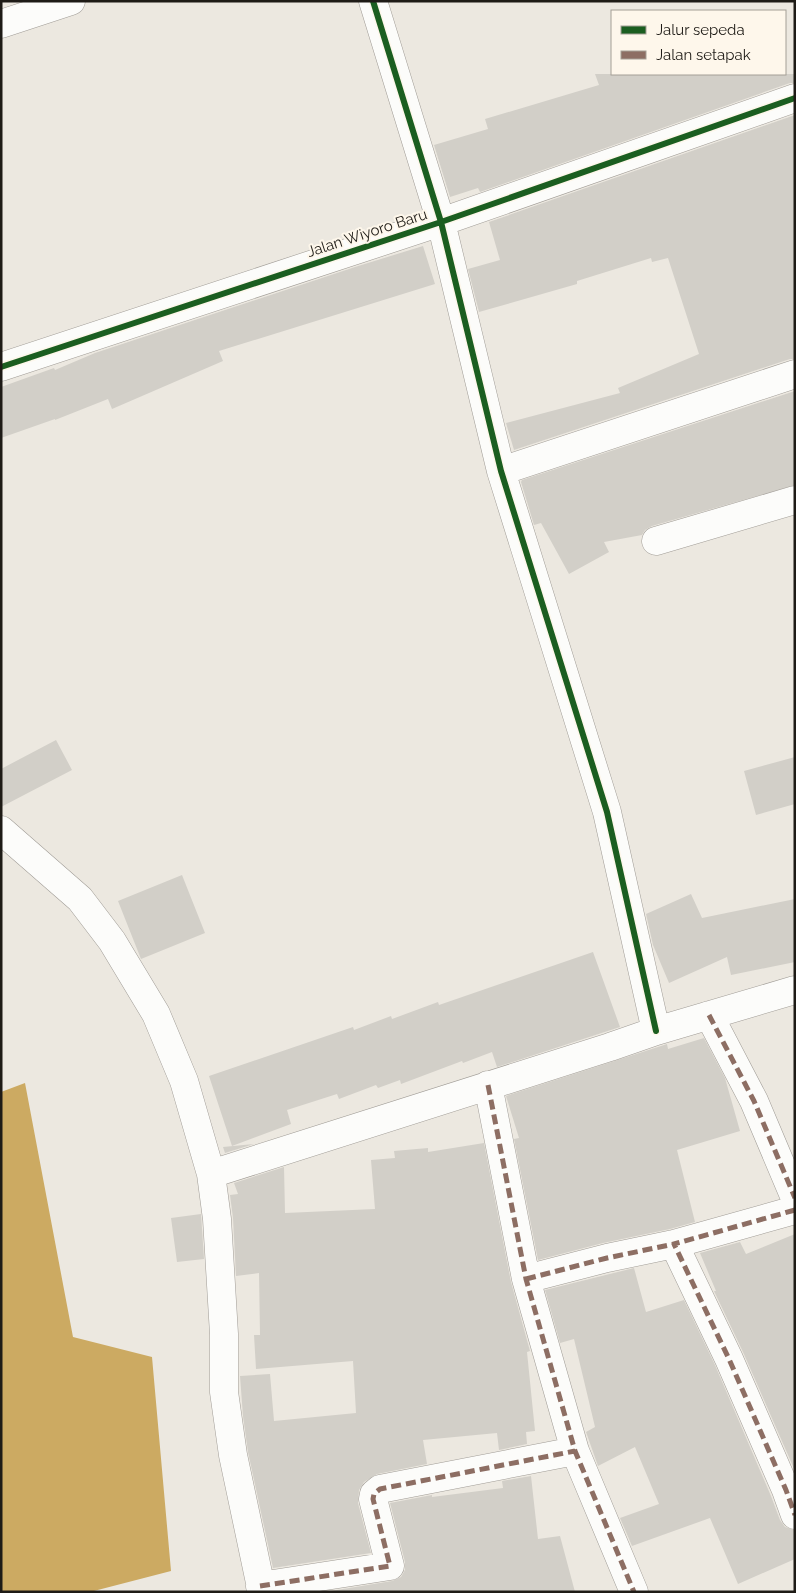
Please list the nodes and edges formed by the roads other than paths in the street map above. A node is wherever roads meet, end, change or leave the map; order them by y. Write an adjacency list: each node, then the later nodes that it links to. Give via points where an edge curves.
1 (71, 1): 3 (street)
2 (373, 1): 5 (street)
3 (1, 24)
4 (795, 98): 5 (street, Jalan Wiyoro Baru)
5 (441, 222): 6 (street, Jalan Wiyoro Baru); 8 (street)
6 (1, 367)
7 (795, 374): 8 (street)
8 (501, 472): 14 (street, via 607,812)
9 (795, 500): 10 (street)
10 (656, 541)
11 (1, 830): 16 (street, via 80,899 112,941 156,1014 184,1081)
12 (795, 990): 13 (street)
13 (709, 1015): 14 (street); 17 (street, via 754,1101)
14 (656, 1031): 15 (street)
15 (488, 1085): 16 (street); 20 (street)
16 (211, 1174): 23 (street, via 224,1334 224,1392 233,1456)
17 (795, 1198)
18 (795, 1210): 19 (street)
19 (674, 1244): 20 (street); 22 (street, via 729,1359)
20 (526, 1278): 21 (street)
21 (575, 1450): 23 (street, via 380,1489 373,1499 390,1566); 24 (street)
22 (795, 1515)
23 (261, 1589)
24 (634, 1592)

